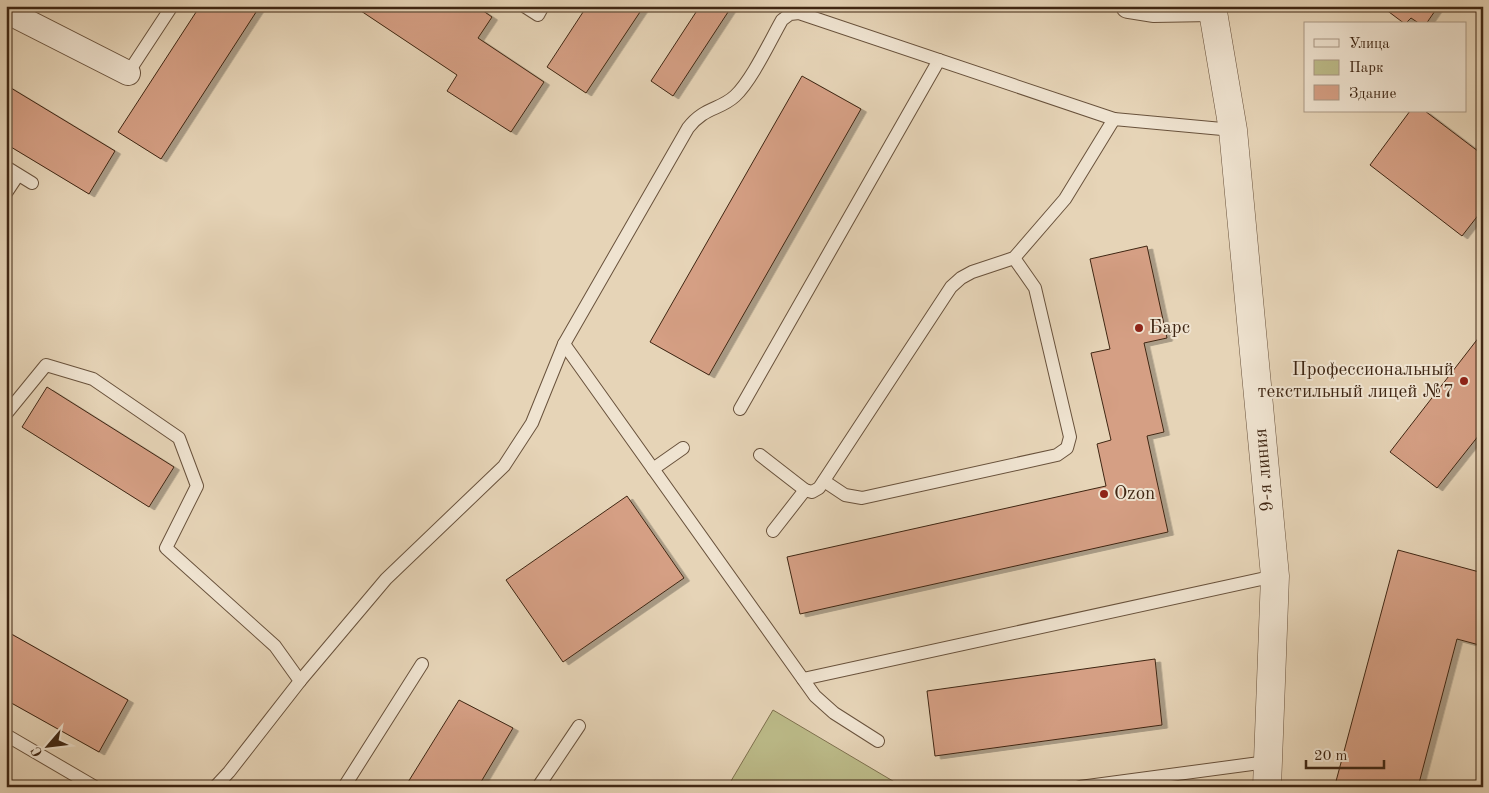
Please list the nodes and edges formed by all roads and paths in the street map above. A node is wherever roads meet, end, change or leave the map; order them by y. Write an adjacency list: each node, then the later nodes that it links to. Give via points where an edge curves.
1 (172, 6): 8 (lane)
2 (524, 6): 3 (lane, via 538,15)
3 (543, 6)
4 (1128, 6): 5 (street, via 1153,10)
5 (1212, 8): 10 (street, 9-я линия)
6 (6, 11): 8 (street)
7 (939, 60): 9 (lane); 16 (lane, via 799,13 790,14 782,20 735,96 696,117 688,128); 17 (lane)
8 (128, 73)
9 (1114, 119): 10 (lane); 15 (lane, via 1064,199)
10 (1233, 130): 25 (street, 9-я линия)
11 (6, 167): 12 (lane)
12 (18, 174): 13 (lane); 14 (lane)
13 (32, 183)
14 (6, 193)
15 (1014, 258): 22 (lane, via 972,272 951,287); 22 (lane, via 1035,288 1070,437 1067,448 1057,456 862,498 845,495)
16 (564, 344): 21 (lane); 28 (lane, via 532,423 504,466 386,579)
17 (740, 409)
18 (6, 414): 28 (lane, via 46,365 93,379 179,438 197,486 166,548 275,646)
19 (683, 448): 21 (lane)
20 (760, 455): 23 (lane)
21 (653, 469): 27 (lane)
22 (824, 481): 23 (lane, via 812,492)
23 (805, 490): 24 (lane)
24 (773, 531)
25 (1275, 576): 27 (lane); 32 (street, 9-я линия)
26 (422, 664): 35 (lane)
27 (803, 679): 31 (lane, via 824,705)
28 (300, 681): 34 (lane)
29 (579, 726): 36 (lane)
30 (6, 735): 33 (lane)
31 (878, 740)
32 (1267, 774): 37 (lane)
33 (95, 787)
34 (214, 787)
35 (344, 787)
36 (538, 787)
37 (1080, 787)

